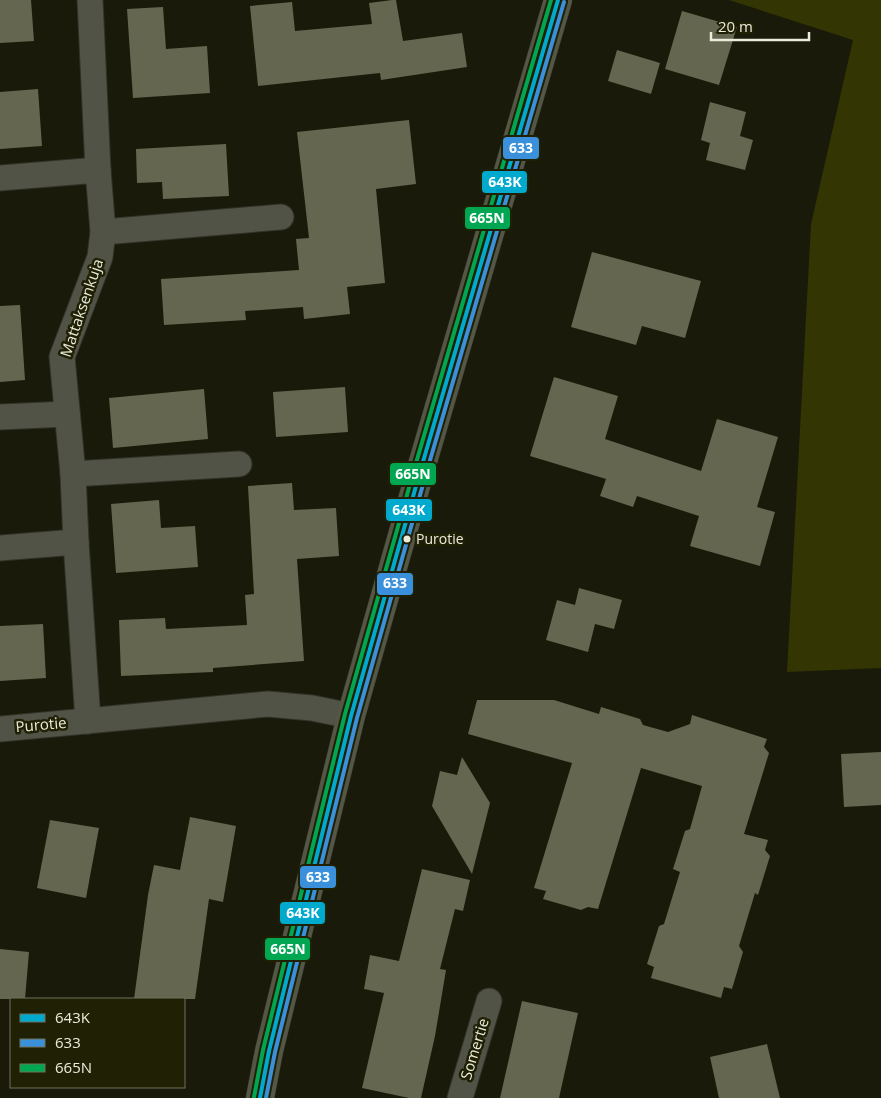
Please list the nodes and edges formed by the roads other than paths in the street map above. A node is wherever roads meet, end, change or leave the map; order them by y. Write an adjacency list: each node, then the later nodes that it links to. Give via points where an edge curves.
1 (90, 0): 3 (street, Mattaksenkuja)
2 (558, 0): 13 (main road)
3 (98, 170): 4 (street); 6 (street, Mattaksenkuja)
4 (0, 178)
5 (281, 217): 6 (street)
6 (103, 232): 7 (street, Mattaksenkuja, via 100,257 62,357)
7 (67, 414): 8 (street); 10 (street, Mattaksenkuja)
8 (0, 417)
9 (238, 464): 10 (street)
10 (73, 474): 11 (street, Mattaksenkuja)
11 (76, 542): 12 (street); 14 (street, Mattaksenkuja)
12 (0, 548)
13 (351, 716): 14 (street, Purotie, via 268,704); 17 (main road)
14 (88, 721): 15 (street, Purotie)
15 (0, 729)
16 (489, 1001): 18 (street, Somertie)
17 (260, 1098)
18 (460, 1098)

